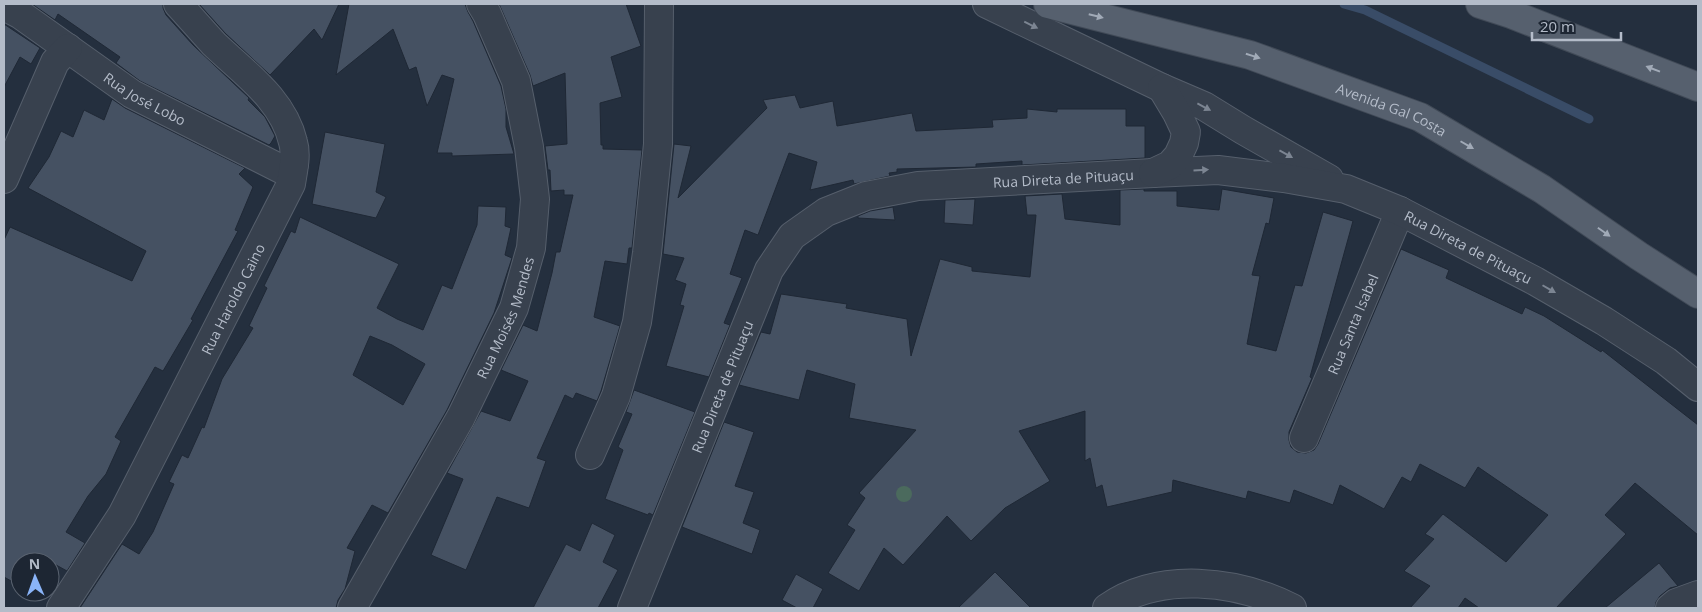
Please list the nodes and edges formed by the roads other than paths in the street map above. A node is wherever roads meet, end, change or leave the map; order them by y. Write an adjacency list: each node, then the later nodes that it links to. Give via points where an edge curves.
1 (178, 4): 11 (street, Rua Haroldo Caino, via 282,112 294,142)
2 (481, 4): 23 (street, Rua Moisés Mendes, via 516,81 529,148 534,199 532,248 514,308 461,418)
3 (659, 4): 19 (street, via 658,144 637,322 616,396)
4 (987, 4): 10 (street, one-way to 10)
5 (1048, 4): 16 (main road, Avenida Gal Costa, one-way to 16, via 1250,55 1420,117 1542,189)
6 (1480, 4): 9 (main road, one-way to 6)
7 (4, 6): 8 (street, Rua José Lobo)
8 (68, 48): 11 (street, Rua José Lobo, via 132,94 283,170); 13 (street, via 55,62)
9 (1698, 87)
10 (1162, 88): 12 (street, via 1186,132 1178,156 1170,165); 14 (street, one-way to 14, via 1204,106)
11 (294, 164): 22 (street, Rua Haroldo Caino, via 291,184 122,515)
12 (1152, 173): 14 (street, Rua Direta de Pituaçu, one-way to 14, via 1218,170); 24 (street, Rua Direta de Pituaçu, via 918,186 866,196 826,212 792,236 769,270)
13 (4, 179)
14 (1346, 189): 15 (street, Rua Direta de Pituaçu)
15 (1400, 211): 17 (street, Rua Direta de Pituaçu, one-way to 17, via 1604,321 1666,361); 18 (street, Rua Santa Isabel)
16 (1698, 294)
17 (1698, 387)
18 (1304, 438)
19 (590, 455)
20 (1698, 595): 27 (street)
21 (1174, 596): 25 (street, via 1141,592); 26 (street, via 1218,585 1257,594)
22 (61, 608)
23 (352, 608)
24 (632, 608)
25 (1107, 608)
26 (1292, 608)
27 (1670, 608)

